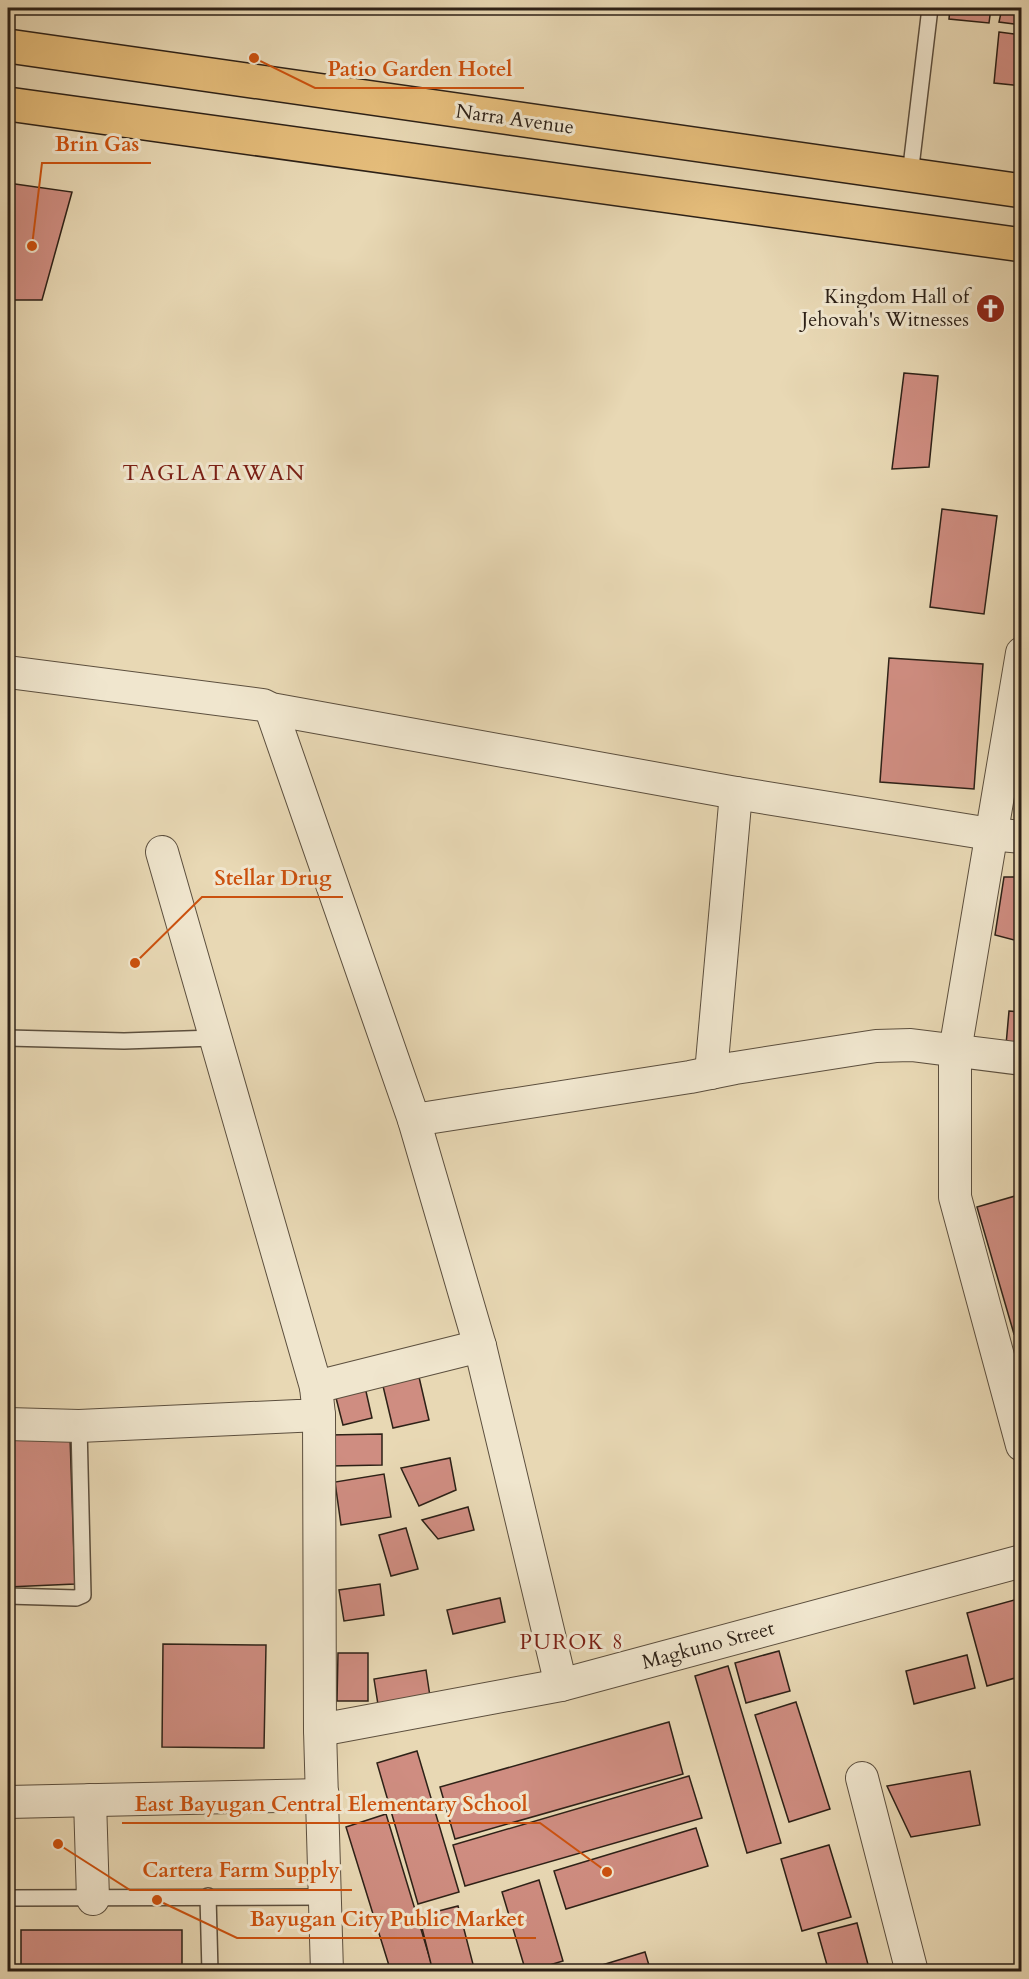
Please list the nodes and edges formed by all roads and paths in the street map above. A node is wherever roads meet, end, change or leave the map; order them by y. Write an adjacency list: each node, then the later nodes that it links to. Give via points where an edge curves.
1 (930, 8): 4 (lane)
2 (8, 46): 4 (highway, Narra Avenue)
3 (8, 104): 6 (highway)
4 (910, 175): 5 (highway, Narra Avenue)
5 (1022, 191)
6 (1022, 245)
7 (1022, 653): 11 (street)
8 (8, 672): 9 (street)
9 (272, 709): 10 (street); 19 (street)
10 (736, 793): 11 (street); 18 (street)
11 (990, 834): 12 (street); 16 (street)
12 (1022, 837)
13 (162, 852): 15 (street)
14 (8, 1038): 15 (lane)
15 (214, 1038): 21 (street)
16 (955, 1051): 17 (street); 18 (street, via 911,1045 876,1046); 24 (street, via 955,1197)
17 (1022, 1059)
18 (711, 1073): 19 (street)
19 (414, 1120): 20 (street)
20 (480, 1346): 21 (street); 27 (street)
21 (317, 1401): 23 (street); 28 (street)
22 (8, 1424): 23 (street)
23 (79, 1426): 26 (lane, via 83,1595)
24 (1022, 1446)
25 (1022, 1561): 27 (street, Magkuno Street)
26 (8, 1596)
27 (561, 1685): 28 (street, Magkuno Street)
28 (320, 1730): 30 (street)
29 (862, 1778): 39 (street)
30 (322, 1795): 31 (street); 34 (street)
31 (90, 1800): 32 (street); 36 (street)
32 (8, 1802)
33 (208, 1896): 34 (lane); 36 (lane); 37 (lane)
34 (325, 1897): 38 (street)
35 (8, 1898): 36 (lane)
36 (93, 1899)
37 (210, 1971)
38 (327, 1971)
39 (912, 1971)

